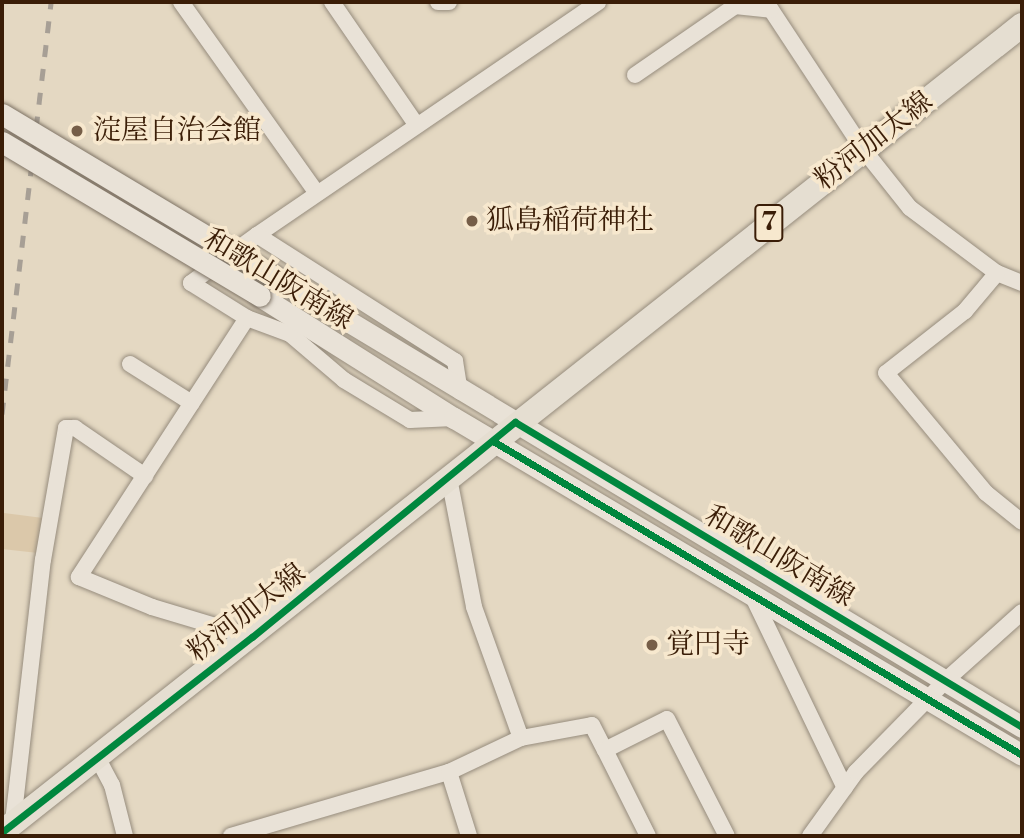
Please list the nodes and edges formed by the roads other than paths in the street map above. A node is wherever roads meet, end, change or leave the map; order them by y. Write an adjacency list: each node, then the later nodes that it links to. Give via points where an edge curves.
1 (181, 2): 13 (street)
2 (332, 2): 10 (street)
3 (438, 2): 4 (street)
4 (449, 2)
5 (590, 4): 10 (street)
6 (769, 6): 8 (street, via 735,6); 12 (street)
7 (1022, 25): 12 (main road, 粉河加太線 / 7)
8 (635, 75)
9 (2, 114): 19 (main road, 和歌山阪南線, bridge)
10 (416, 124): 13 (street)
11 (2, 142): 21 (main road, 和歌山阪南線, bridge)
12 (863, 149): 15 (street, via 910,208); 22 (main road, 粉河加太線 / 7)
13 (316, 192): 14 (street)
14 (257, 235): 17 (street, via 191,283); 19 (street, via 455,361)
15 (997, 273): 16 (street); 26 (street, via 965,311 886,373 986,493)
16 (1022, 283)
17 (247, 318): 20 (street); 21 (street, via 290,334 344,380 410,420)
18 (130, 364): 20 (street)
19 (460, 392): 22 (main road, 和歌山阪南線)
20 (192, 403): 24 (street)
21 (454, 418): 23 (main road, 和歌山阪南線)
22 (515, 422): 23 (main road, 粉河加太線 / 7); 30 (main road, 和歌山阪南線)
23 (493, 441): 25 (main road, 粉河加太線 / 7); 27 (main road, 和歌山阪南線)
24 (145, 476): 29 (street, via 79,577 152,607); 39 (street, via 75,428 66,428 43,560)
25 (449, 478): 29 (main road, 粉河加太線 / 7); 33 (street, via 474,607)
26 (1022, 522)
27 (752, 594): 31 (main road, 和歌山阪南線); 38 (street)
28 (1022, 612): 30 (street)
29 (252, 637): 36 (main road, 粉河加太線 / 7)
30 (945, 681): 31 (street); 32 (main road, 和歌山阪南線)
31 (929, 699): 35 (main road, 和歌山阪南線); 38 (street)
32 (1022, 727)
33 (521, 738): 34 (street, via 592,725); 37 (street)
34 (605, 750): 43 (street); 44 (street, via 667,719)
35 (1022, 755)
36 (97, 757): 39 (main road, 粉河加太線 / 7); 40 (street, via 112,785)
37 (449, 772): 41 (street); 42 (street)
38 (845, 788): 45 (street)
39 (8, 827)
40 (125, 836)
41 (231, 836)
42 (469, 836)
43 (649, 836)
44 (727, 836)
45 (810, 836)

